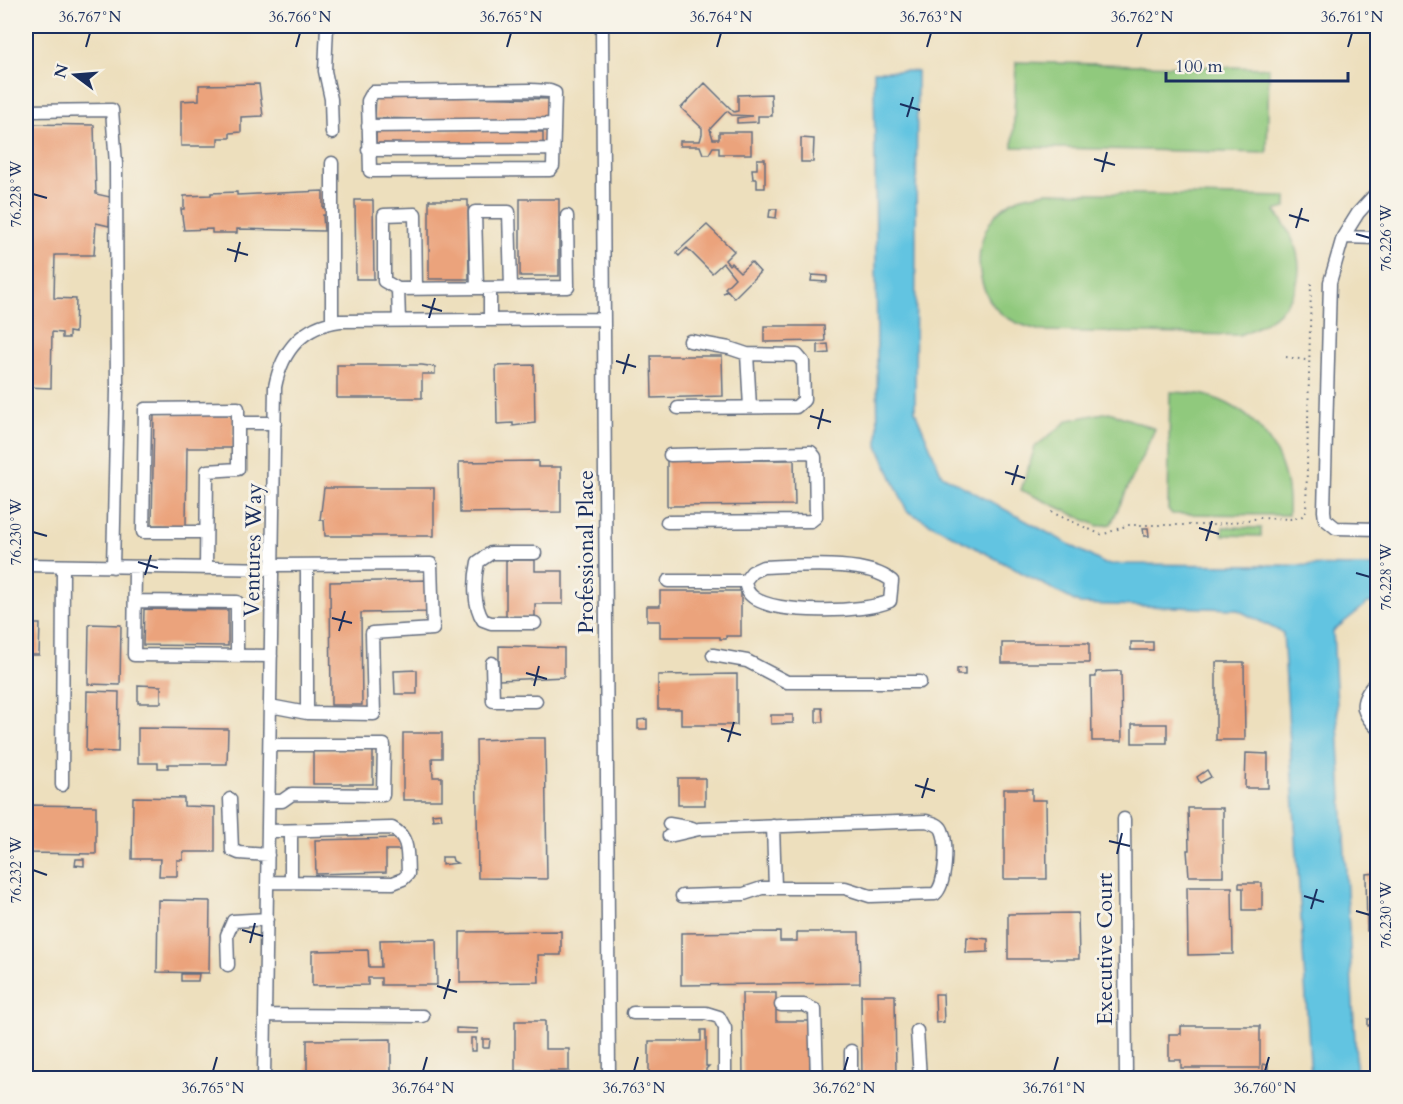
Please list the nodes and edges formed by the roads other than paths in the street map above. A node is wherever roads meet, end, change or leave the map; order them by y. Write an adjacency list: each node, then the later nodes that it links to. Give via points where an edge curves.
1 (327, 26): 6 (street, via 325,71)
2 (602, 26): 19 (street, Professional Place)
3 (26, 111): 37 (street, via 112,110 116,164 117,390)
4 (552, 124): 5 (street); 5 (street, via 555,93 376,91 369,98); 7 (street)
5 (368, 126): 8 (street)
6 (332, 133)
7 (553, 149): 8 (street); 8 (street, via 553,166 545,171 377,173 369,168)
8 (368, 150)
9 (332, 163): 22 (street)
10 (1377, 191): 12 (street)
11 (567, 216): 16 (street, via 568,287)
12 (1343, 237): 13 (street); 31 (street, via 1330,282 1324,511 1325,519 1336,528)
13 (1377, 238)
14 (477, 288): 15 (street); 16 (street, via 476,212 509,212); 17 (street)
15 (490, 288): 16 (street); 20 (street)
16 (511, 288)
17 (416, 289): 18 (street); 18 (street, via 415,214 384,215 384,281)
18 (398, 290): 21 (street)
19 (604, 319): 20 (street, Ventures Way); 79 (street, Professional Place)
20 (490, 320): 21 (street, Ventures Way)
21 (399, 321): 22 (street, Ventures Way)
22 (332, 322): 28 (street, Ventures Way, via 303,335 284,356 275,387)
23 (690, 340): 24 (street)
24 (747, 354): 25 (street); 25 (street, via 797,354 803,362 805,394 801,405)
25 (750, 407): 26 (street)
26 (678, 408)
27 (238, 423): 28 (street); 32 (street, via 238,469 207,471); 32 (street, via 238,408 145,409 143,532)
28 (275, 423): 39 (street, Ventures Way)
29 (670, 455): 30 (street, via 811,452 815,457 816,517 811,521)
30 (667, 522)
31 (1377, 529)
32 (206, 532): 40 (street)
33 (535, 553): 44 (street, via 490,553 478,562 476,571 477,604 483,620)
34 (26, 565): 36 (street)
35 (307, 565): 39 (street); 53 (street); 53 (street, via 431,564 433,629 372,633 374,714)
36 (63, 566): 37 (street); 56 (street)
37 (113, 567): 38 (street)
38 (135, 567): 40 (street); 43 (street)
39 (273, 567): 40 (street); 47 (street, Ventures Way)
40 (206, 568)
41 (746, 580): 41 (street, via 763,567 861,568 883,573 892,581 892,592 890,601 864,608 776,606 753,597); 42 (street)
42 (668, 582)
43 (135, 601): 46 (street, via 237,602); 46 (street, via 134,655)
44 (535, 623)
45 (713, 655): 49 (street, via 747,661 787,682)
46 (237, 656): 47 (street)
47 (271, 656): 52 (street, Ventures Way)
48 (492, 663): 51 (street, via 492,701)
49 (920, 682)
50 (1376, 683): 54 (street, via 1366,694 1363,709 1367,720)
51 (536, 701)
52 (270, 706): 53 (street); 55 (street, Ventures Way)
53 (307, 712)
54 (1377, 729)
55 (270, 745): 58 (street, Ventures Way); 58 (street, via 384,745 383,795 292,794 282,801)
56 (63, 785)
57 (230, 799): 64 (street, via 232,850)
58 (269, 801): 62 (street, Ventures Way)
59 (1124, 819): 83 (street, Executive Court)
60 (773, 826): 61 (street); 67 (street); 67 (street, via 926,821 942,829 944,839 944,880 935,894 870,896 845,888)
61 (669, 830)
62 (268, 831): 63 (street); 64 (street, Ventures Way)
63 (291, 831): 66 (street); 66 (street, via 392,828 406,840 408,874 393,883)
64 (268, 855): 65 (street, Ventures Way)
65 (267, 882): 66 (street); 69 (street, Ventures Way)
66 (291, 882)
67 (775, 888): 68 (street, via 744,894)
68 (682, 896)
69 (267, 919): 70 (street, via 233,921 227,936); 73 (street, Ventures Way)
70 (228, 965)
71 (781, 1005): 80 (street, via 804,1005 815,1010)
72 (633, 1012): 77 (street, via 706,1013 719,1017 725,1028)
73 (265, 1015): 74 (street); 78 (street, Ventures Way)
74 (423, 1016)
75 (917, 1031): 82 (street)
76 (851, 1051): 81 (street)
77 (725, 1077)
78 (264, 1078)
79 (609, 1078)
80 (817, 1078)
81 (851, 1078)
82 (920, 1078)
83 (1126, 1078)

